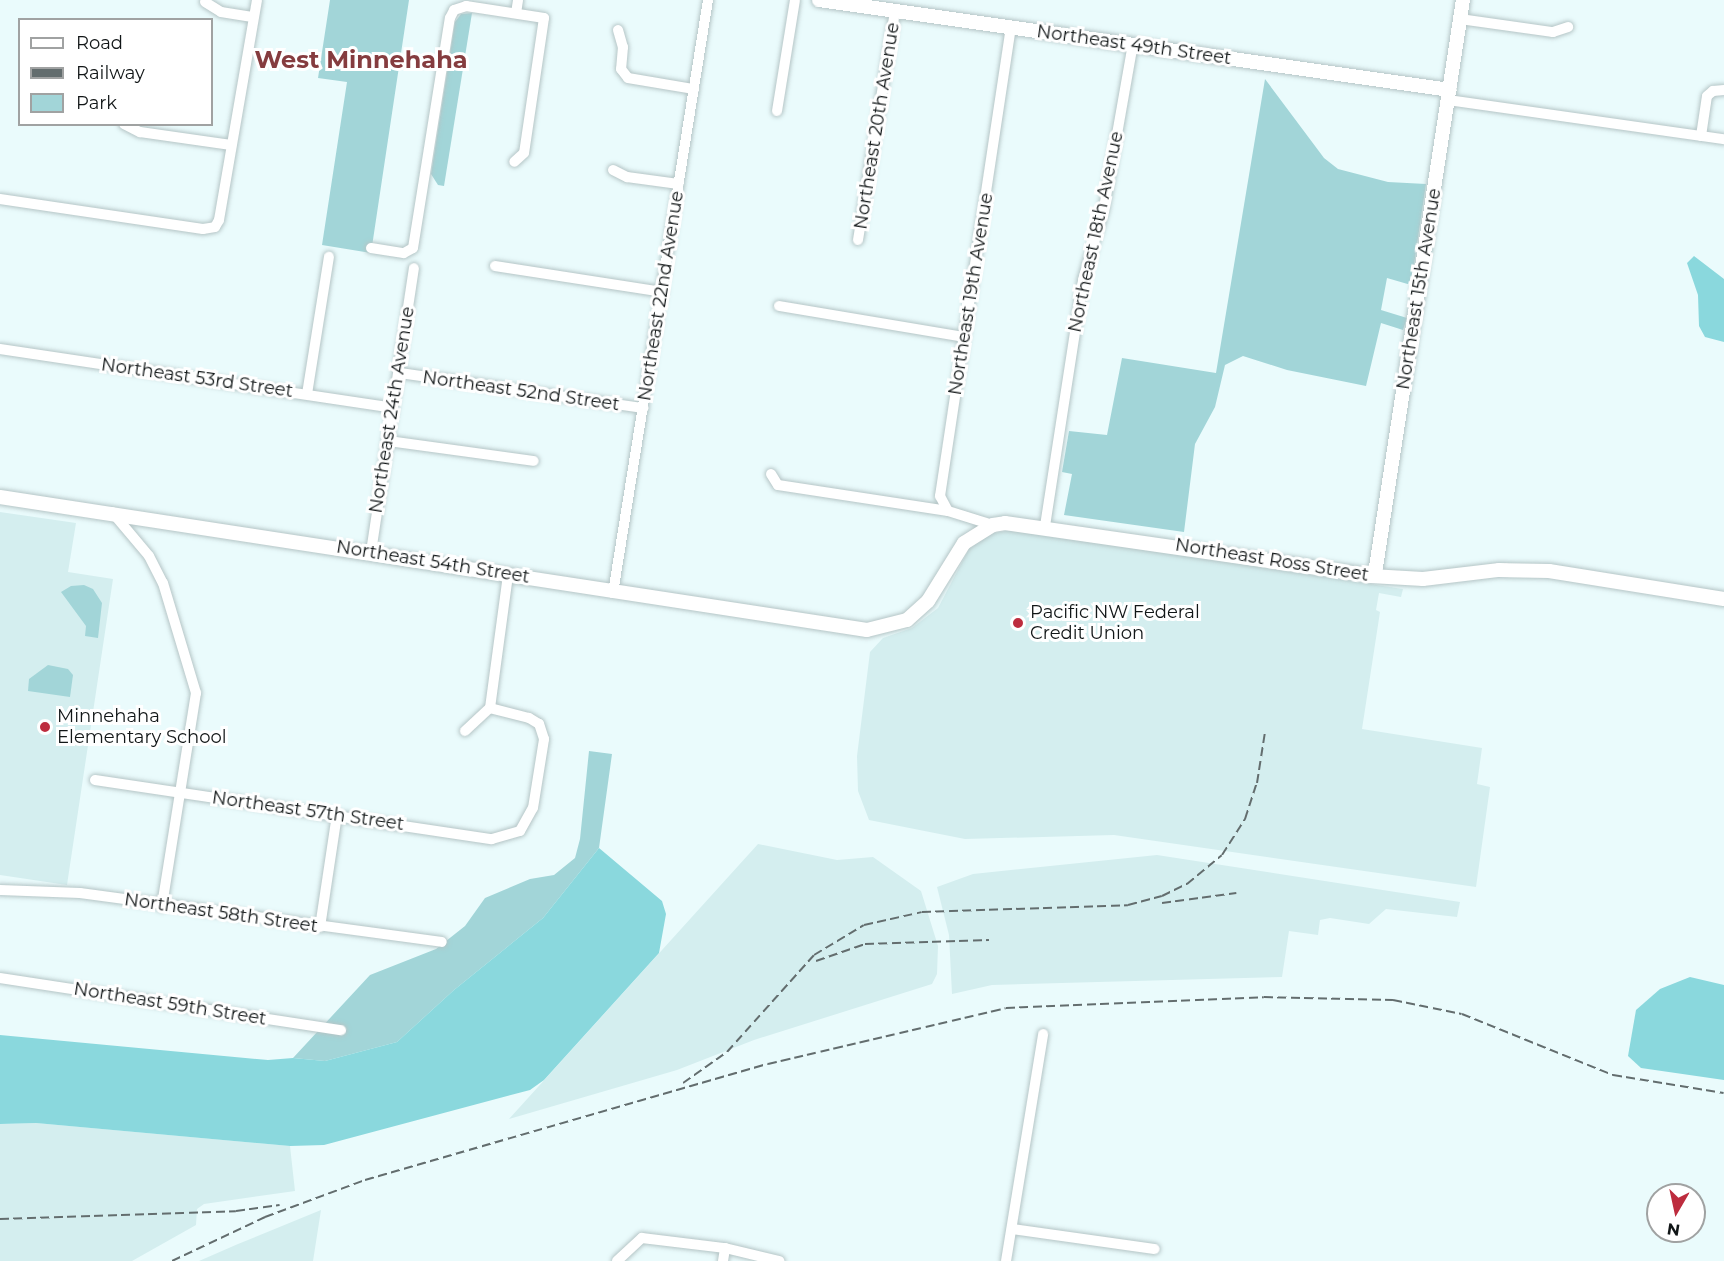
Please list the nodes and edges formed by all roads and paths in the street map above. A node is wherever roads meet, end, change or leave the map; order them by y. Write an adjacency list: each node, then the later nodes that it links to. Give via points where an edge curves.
1 (257, 0): 10 (street)
2 (518, 0): 9 (street)
3 (708, 0): 16 (street, Northeast 22nd Avenue)
4 (795, 0): 19 (street)
5 (819, 0): 8 (street, Northeast 49th Street)
6 (1463, 0): 11 (street, Northeast 15th Avenue)
7 (205, 2): 10 (street, via 221,12)
8 (895, 11): 12 (street, Northeast 49th Street); 28 (street, Northeast 20th Avenue)
9 (516, 13): 24 (street, via 544,18 524,153); 29 (street, via 466,6 454,10 413,248 404,253)
10 (251, 17): 23 (street)
11 (1460, 19): 13 (street, via 1553,32); 18 (street, Northeast 15th Avenue)
12 (1011, 27): 15 (street, Northeast 49th Street); 35 (street, Northeast 19th Avenue)
13 (1568, 27)
14 (618, 30): 16 (street, via 623,47 621,69 628,78)
15 (1133, 44): 18 (street, Northeast 49th Street); 48 (street, Northeast 18th Avenue, via 1104,208 1083,280)
16 (694, 89): 26 (street, Northeast 22nd Avenue)
17 (1724, 90): 21 (street, via 1707,96)
18 (1449, 95): 21 (street, Northeast 49th Street); 51 (street, Northeast 15th Avenue, via 1377,567)
19 (777, 111)
20 (128, 126): 23 (street, via 142,132)
21 (1701, 136): 22 (street, Northeast 49th Street)
22 (1723, 139)
23 (231, 145): 27 (street, via 219,220 213,228)
24 (514, 162)
25 (613, 170): 26 (street, via 627,177)
26 (679, 184): 33 (street, Northeast 22nd Avenue)
27 (0, 199)
28 (858, 240)
29 (371, 248)
30 (329, 257): 38 (street)
31 (495, 267): 33 (street)
32 (414, 268): 37 (street, Northeast 24th Avenue)
33 (662, 292): 40 (street, Northeast 22nd Avenue)
34 (779, 306): 35 (street)
35 (964, 337): 45 (street, Northeast 19th Avenue, via 940,496)
36 (0, 349): 38 (street, Northeast 53rd Street)
37 (400, 373): 39 (street, Northeast 24th Avenue); 40 (street, Northeast 52nd Street)
38 (307, 394): 39 (street, Northeast 53rd Street)
39 (393, 408): 41 (street, Northeast 24th Avenue)
40 (643, 408): 52 (street, Northeast 22nd Avenue)
41 (388, 441): 42 (street); 49 (street, Northeast 24th Avenue)
42 (534, 461)
43 (771, 474): 45 (street, via 778,485)
44 (0, 497): 46 (street, Northeast 54th Street)
45 (948, 511): 47 (street)
46 (111, 512): 49 (street, Northeast 54th Street); 57 (street, via 149,556 163,583 196,693)
47 (993, 525): 48 (street, Northeast Ross Street); 52 (street, Northeast 54th Street, via 964,543 936,591 920,609 890,627 867,630)
48 (1044, 526): 51 (street, Northeast Ross Street)
49 (370, 552): 50 (street, Northeast 54th Street)
50 (508, 574): 52 (street, Northeast 54th Street); 54 (street)
51 (1371, 576): 53 (street, Northeast Ross Street, via 1423,579 1499,570 1549,571)
52 (613, 593)
53 (1724, 599)
54 (490, 708): 55 (street); 58 (street, Northeast 57th Street, via 529,718 539,724 543,733 533,808 520,831 492,839)
55 (465, 731)
56 (95, 780): 57 (street, Northeast 57th Street)
57 (179, 793): 58 (street, Northeast 57th Street); 60 (street)
58 (337, 815): 61 (street)
59 (0, 890): 60 (street, Northeast 58th Street, via 80,893)
60 (162, 906): 61 (street, Northeast 58th Street)
61 (320, 927): 62 (street, Northeast 58th Street)
62 (442, 942)
63 (0, 978): 64 (street, Northeast 59th Street)
64 (341, 1030)
65 (1043, 1034): 66 (street)
66 (1012, 1229): 68 (street); 72 (street)
67 (725, 1248): 69 (street, via 642,1238); 70 (street); 71 (street)
68 (1155, 1249)
69 (617, 1261)
70 (723, 1261)
71 (779, 1261)
72 (1006, 1261)

